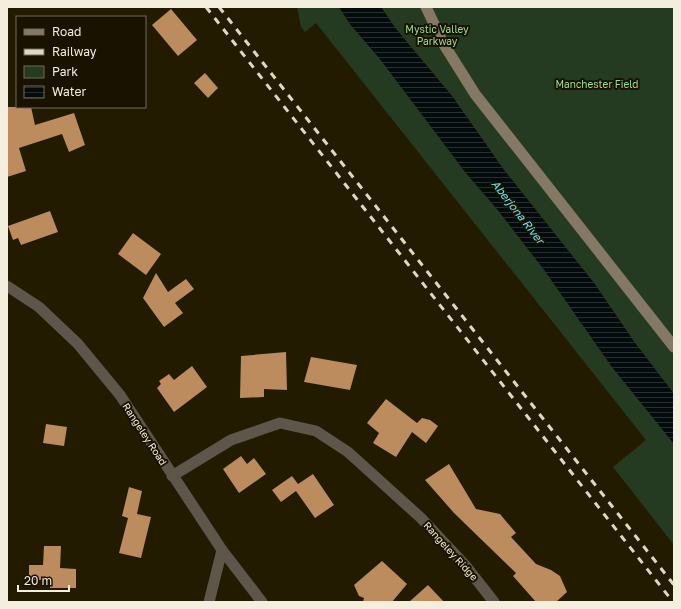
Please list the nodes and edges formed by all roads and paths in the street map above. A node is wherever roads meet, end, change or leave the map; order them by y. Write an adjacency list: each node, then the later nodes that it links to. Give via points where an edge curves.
1 (426, 7): 3 (main road, via 443,43 475,94)
2 (7, 286): 4 (street, Rangeley Road, via 39,307 78,344 120,395)
3 (674, 347)
4 (172, 476): 5 (street, Rangeley Road); 8 (street, Rangeley Ridge, via 231,440 280,423 316,432 348,452 405,503 465,565)
5 (222, 550): 6 (street); 7 (street, Rangeley Road)
6 (209, 602)
7 (262, 602)
8 (494, 602)

